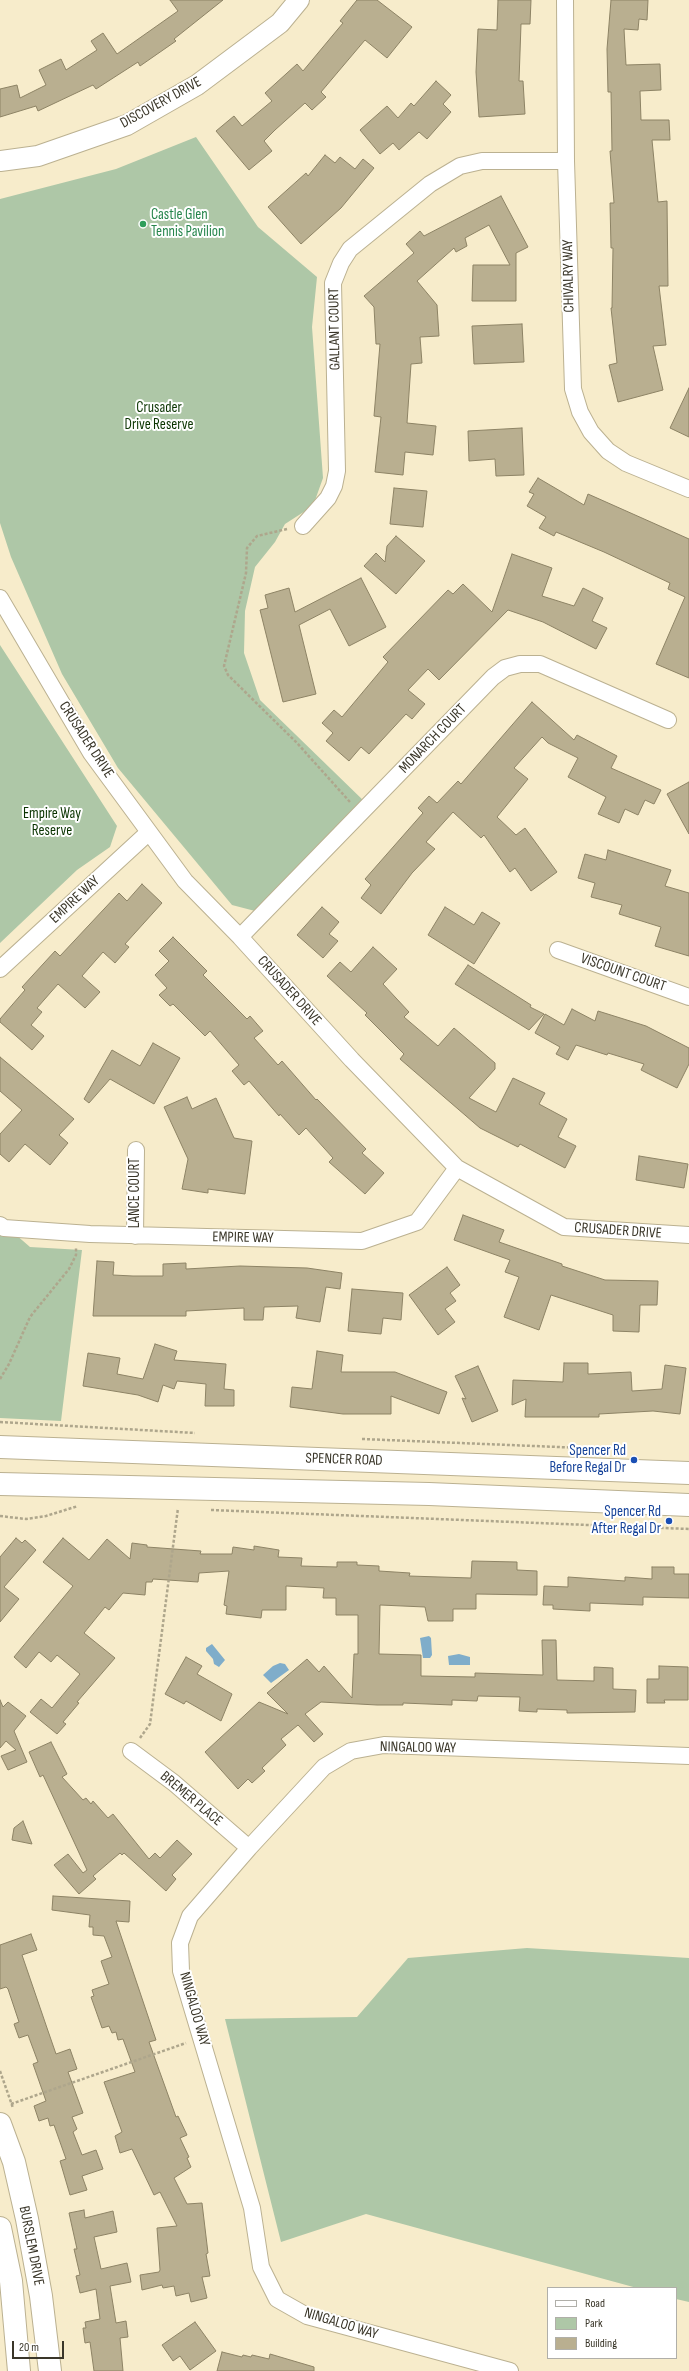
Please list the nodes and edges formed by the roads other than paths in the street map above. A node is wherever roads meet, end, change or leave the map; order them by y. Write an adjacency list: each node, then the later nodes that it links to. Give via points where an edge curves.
1 (299, 0): 3 (street, DISCOVERY DRIVE, via 280,23 197,85 127,125 38,156)
2 (565, 0): 4 (street, CHIVALRY WAY)
3 (0, 161)
4 (566, 161): 5 (street, CHIVALRY WAY, via 573,389 580,412 591,432 608,451 626,463); 6 (street, GALLANT COURT, via 489,160 460,166 430,184 350,249 333,283 337,471 328,498)
5 (689, 489)
6 (304, 525)
7 (0, 598): 9 (street, CRUSADER DRIVE, via 92,753)
8 (668, 720): 10 (street, MONARCH COURT, via 540,664 520,664 506,668 493,677)
9 (149, 832): 10 (street, CRUSADER DRIVE, via 185,881); 12 (street, EMPIRE WAY)
10 (240, 937): 15 (street, CRUSADER DRIVE, via 352,1060)
11 (558, 950): 13 (street, VISCOUNT COURT)
12 (0, 969)
13 (689, 996)
14 (136, 1150): 18 (street, LANCE COURT)
15 (457, 1168): 17 (street, CRUSADER DRIVE, via 564,1227); 18 (street, EMPIRE WAY, via 416,1222 362,1241)
16 (0, 1225): 18 (street, EMPIRE WAY, via 4,1228)
17 (689, 1235)
18 (135, 1236)
19 (0, 1448): 20 (main road, SPENCER ROAD)
20 (113, 1452): 21 (main road, SPENCER ROAD); 24 (main road, via 115,1461 122,1471 186,1480)
21 (644, 1472): 22 (main road, SPENCER ROAD); 25 (main road, via 670,1489)
22 (689, 1473)
23 (0, 1484): 24 (main road, SPENCER ROAD)
24 (208, 1488): 26 (main road, SPENCER ROAD)
25 (689, 1490)
26 (689, 1505)
27 (130, 1751): 29 (street, BREMER PLACE, via 174,1783)
28 (689, 1756): 29 (street, NINGALOO WAY, via 384,1745 351,1751 324,1767)
29 (249, 1848): 34 (street, NINGALOO WAY, via 190,1916 180,1943 181,1971 252,2208 261,2267 277,2298 307,2316)
30 (0, 2124): 33 (main road, BURSLEM DRIVE, via 14,2162 27,2219)
31 (0, 2228): 32 (main road, BURSLEM DRIVE, via 11,2281)
32 (19, 2371)
33 (50, 2371)
34 (510, 2371)

